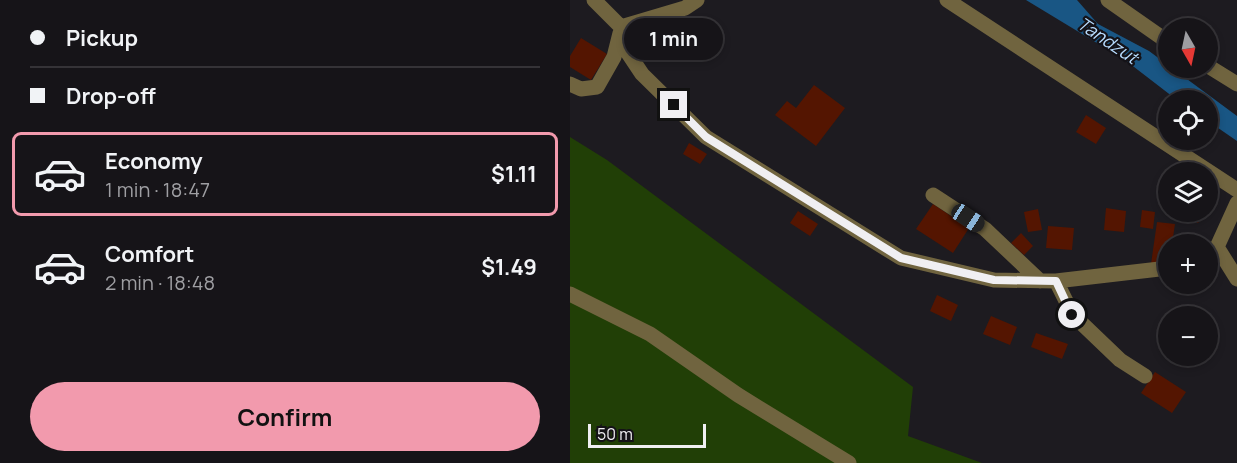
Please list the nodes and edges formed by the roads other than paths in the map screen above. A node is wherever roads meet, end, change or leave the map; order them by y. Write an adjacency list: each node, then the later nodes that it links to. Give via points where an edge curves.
1 (594, 0): 5 (street)
2 (697, 0): 5 (street, via 685,8)
3 (947, 0): 10 (street)
4 (1115, 2): 6 (street)
5 (621, 27): 8 (street, via 614,57 597,87 581,89); 17 (street, via 626,50 642,74 706,137 901,258 994,280)
6 (1158, 34)
7 (1218, 72): 9 (street)
8 (570, 84)
9 (1237, 84)
10 (1237, 190)
11 (933, 195): 17 (street, via 986,229)
12 (1237, 203): 13 (street)
13 (1218, 238)
14 (1218, 256): 16 (street)
15 (1158, 269): 18 (street)
16 (1237, 279)
17 (1040, 281): 18 (street)
18 (1056, 281): 20 (street, via 1072,315 1120,360)
19 (570, 294): 21 (street, via 650,334 738,395)
20 (1144, 376)
21 (849, 463)

